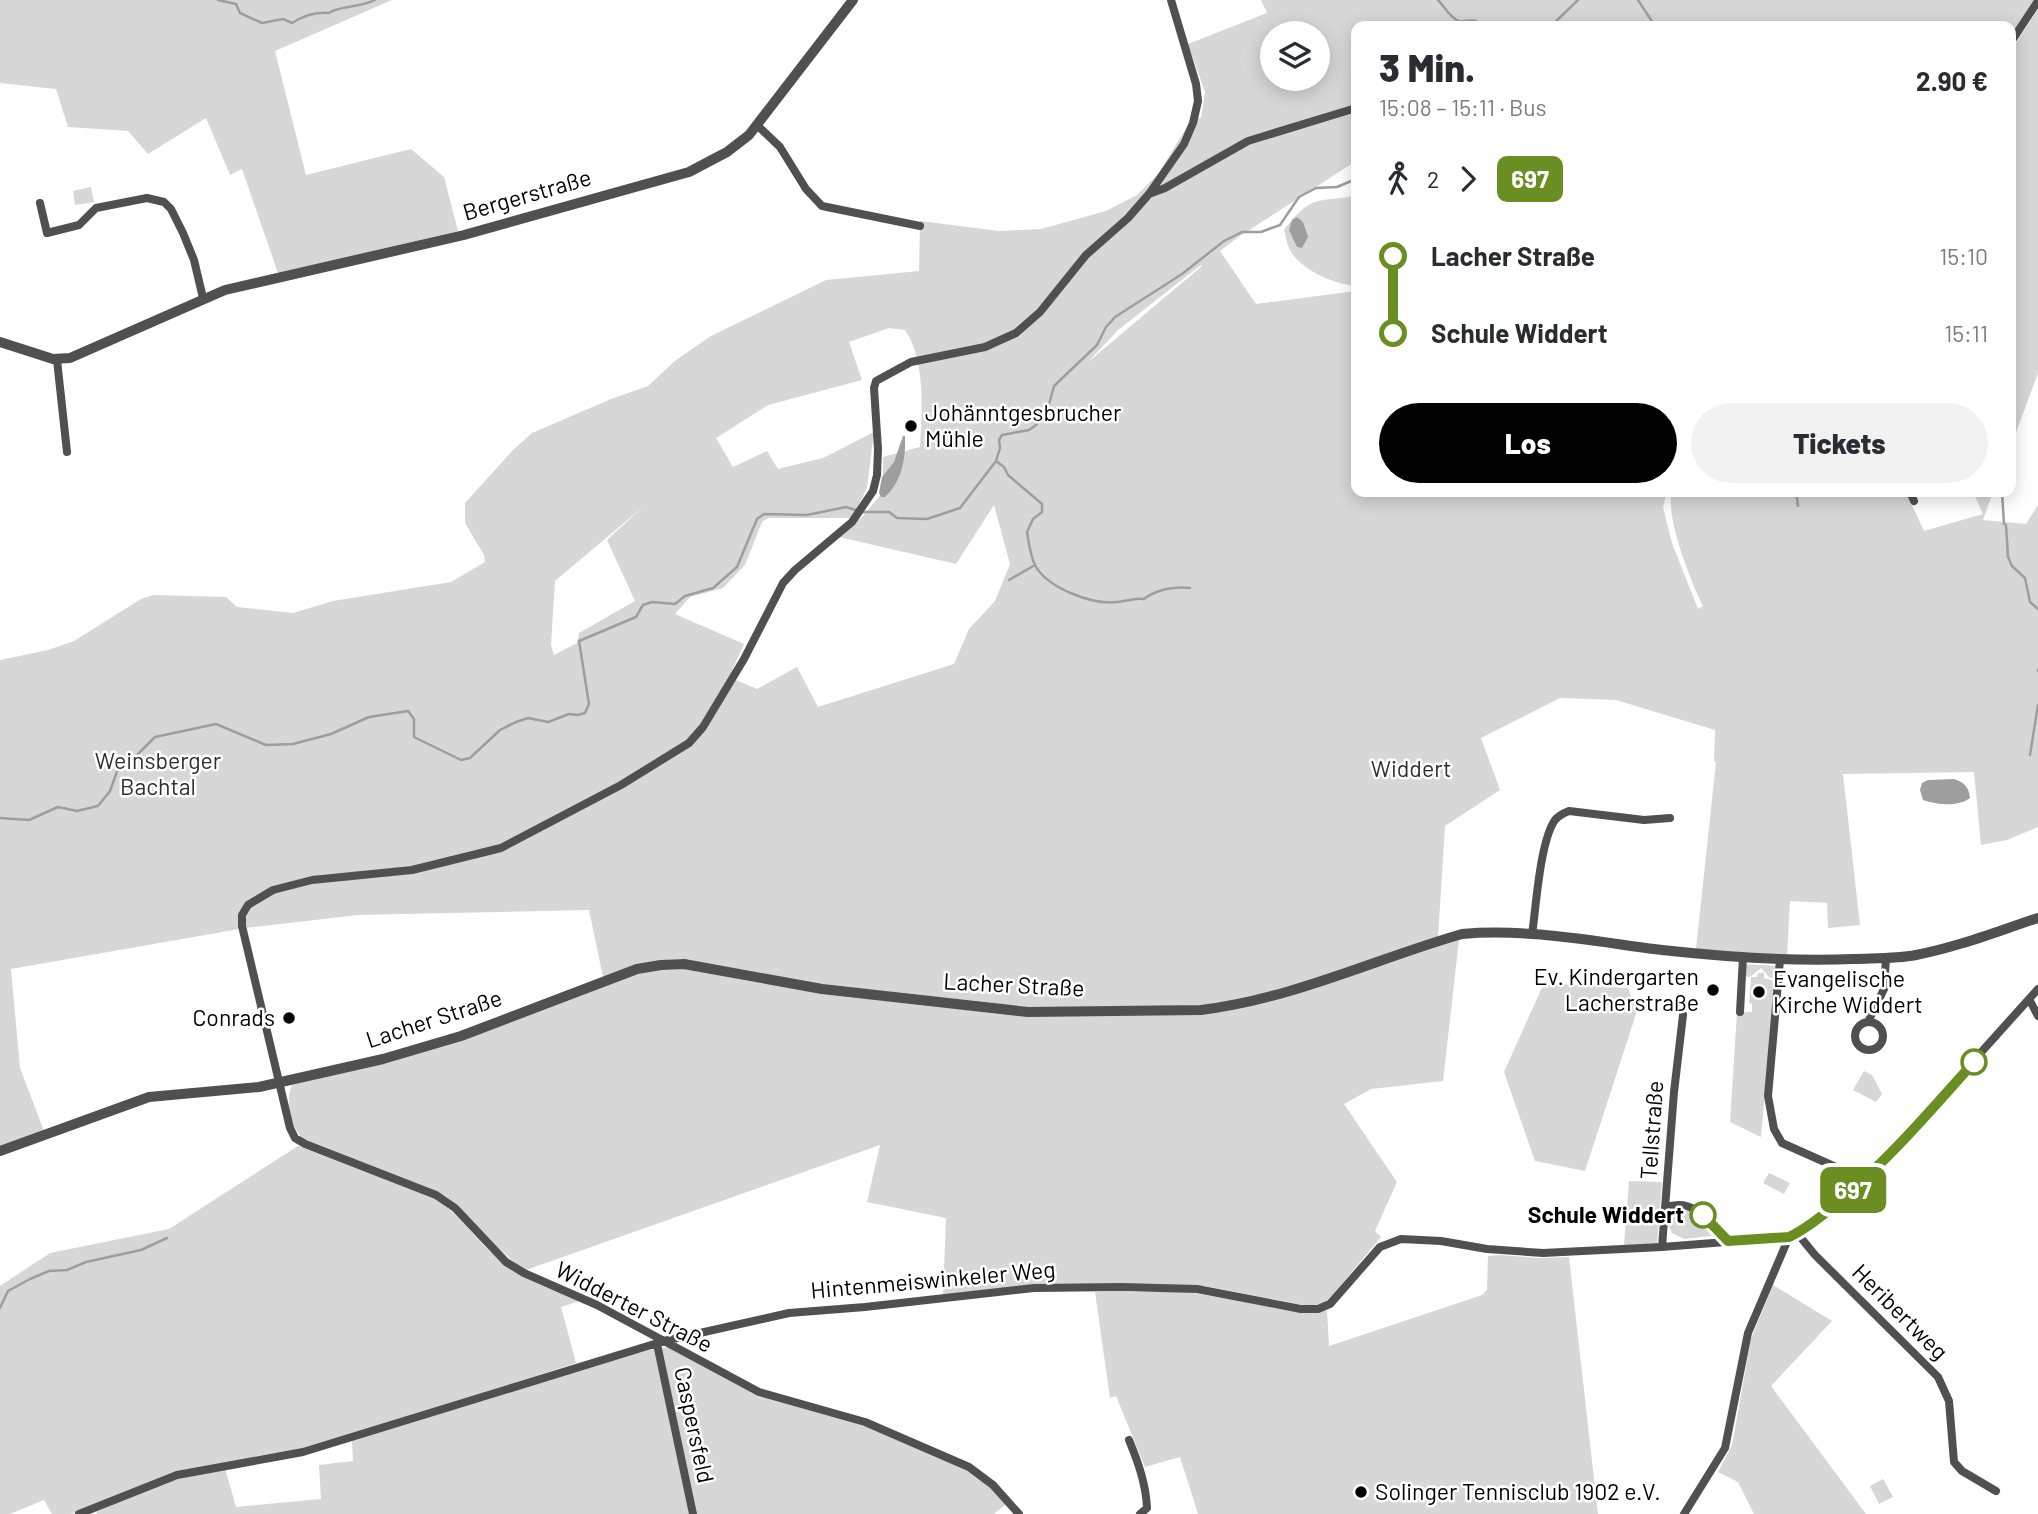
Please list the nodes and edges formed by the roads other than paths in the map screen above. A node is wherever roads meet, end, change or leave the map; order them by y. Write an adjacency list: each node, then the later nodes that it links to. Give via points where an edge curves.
1 (853, 0): 6 (street, Bergerstraße)
2 (1171, 0): 7 (street, via 1198,90 1197,107 1184,144)
3 (2038, 1): 4 (street)
4 (2016, 34)
5 (1351, 110): 7 (street, via 1256,138)
6 (757, 125): 9 (street, via 780,147 822,206); 10 (street, Bergerstraße, via 727,152 689,172 464,235 233,287)
7 (1149, 194): 28 (street, via 1016,333 985,347 911,362 876,381 877,475 873,491 846,528 783,583 744,659 689,743 621,785 501,848 412,870 321,878 273,890 251,902 242,926)
8 (40, 203): 10 (street, via 47,233 79,225 96,208 147,198 164,202 194,260)
9 (920, 226)
10 (203, 299): 12 (street, Bergerstraße, via 80,355)
11 (0, 342): 12 (street)
12 (57, 360): 13 (street)
13 (67, 452)
14 (1912, 497): 15 (street)
15 (1914, 501)
16 (1670, 818): 18 (street, via 1644,820 1569,811 1560,815 1545,847)
17 (2038, 918): 20 (street, Lacher Straße, via 1939,950)
18 (1532, 935): 19 (street, Lacher Straße); 28 (street, Lacher Straße, via 1462,934 1315,984 1201,1010 1028,1012 822,989 684,964 661,965 637,969 461,1036)
19 (1743, 957): 21 (street, Lacher Straße); 24 (street)
20 (1886, 958): 21 (street, Lacher Straße); 27 (street, via 1884,989)
21 (1780, 960): 30 (street, via 1768,1096 1774,1129 1783,1143)
22 (2038, 989): 23 (street)
23 (2029, 999): 26 (street); 30 (street)
24 (1740, 1012)
25 (1683, 1015): 31 (street, Tellstraße)
26 (2038, 1016)
27 (1868, 1022)
28 (280, 1083): 29 (street, Lacher Straße, via 149,1097); 35 (street, Widderter Straße, via 290,1128 298,1140 436,1195 518,1270 597,1305)
29 (0, 1151)
30 (1865, 1180): 32 (street)
31 (1665, 1208): 33 (street, via 1693,1207); 34 (street, Tellstraße)
32 (1793, 1235): 33 (street, Hintenmeiswinkeler Weg); 37 (street, Heribertweg, via 1938,1377 1949,1401 1954,1462); 42 (street, via 1746,1339 1725,1448)
33 (1728, 1241): 34 (street, Hintenmeiswinkeler Weg)
34 (1662, 1247): 35 (street, Hintenmeiswinkeler Weg, via 1530,1253 1401,1239 1380,1247 1333,1301 1318,1309 1182,1288 1034,1288 789,1312)
35 (660, 1342): 38 (street, Hintenmeiswinkeler Weg, via 311,1450 177,1475); 39 (street, Caspersfeld); 40 (street, Widderter Straße, via 759,1392 864,1422 969,1467)
36 (1129, 1440): 41 (street, via 1143,1476 1147,1508)
37 (1996, 1491)
38 (79, 1514)
39 (693, 1514)
40 (1019, 1514)
41 (1140, 1514)
42 (1684, 1514)

